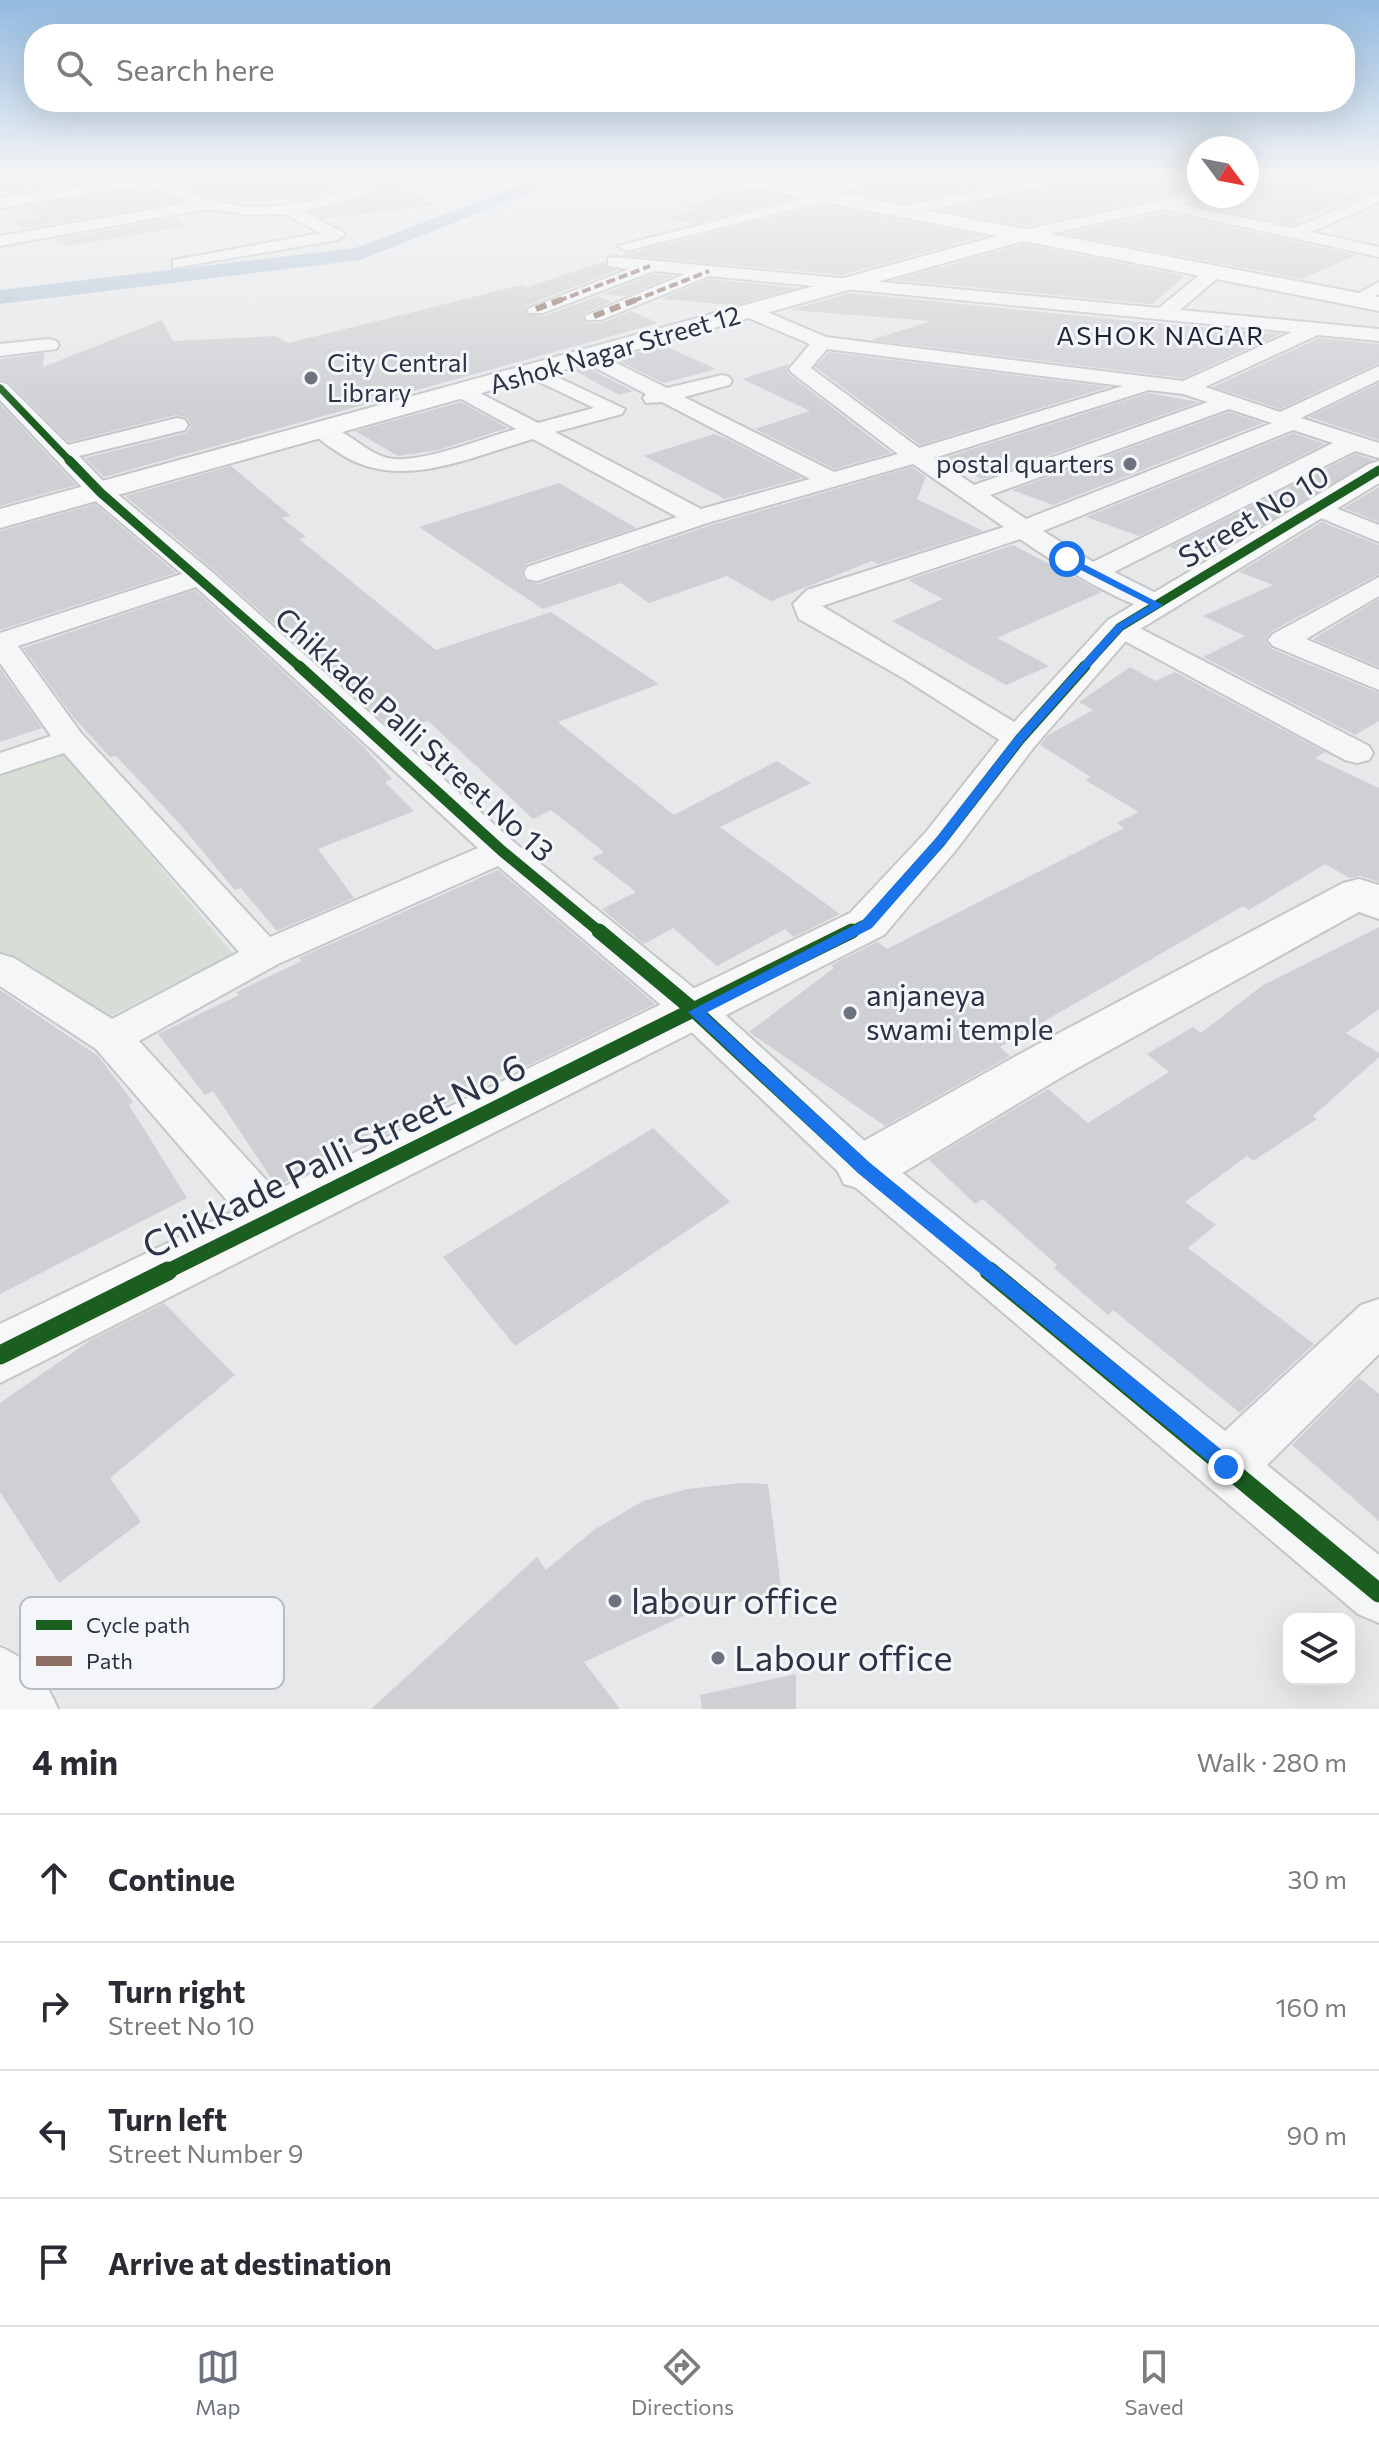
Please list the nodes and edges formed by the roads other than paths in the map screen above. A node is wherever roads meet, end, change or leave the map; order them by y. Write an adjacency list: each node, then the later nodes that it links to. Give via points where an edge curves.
1 (235, 254): 5 (street)
2 (957, 254): 9 (street, Ashok Nagar Street 12)
3 (1115, 254): 8 (street)
4 (614, 262): 6 (street)
5 (179, 264)
6 (650, 266): 7 (street); 13 (street)
7 (709, 271): 9 (street); 16 (street)
8 (1214, 272): 11 (street); 15 (street)
9 (853, 284): 14 (street, Ashok Nagar Street 12); 15 (street)
10 (1379, 287): 11 (street)
11 (1356, 300): 12 (street)
12 (1379, 304)
13 (536, 309)
14 (751, 312): 19 (street); 22 (street, Ashok Nagar Street 12)
15 (1164, 314): 17 (street)
16 (594, 316)
17 (1314, 329): 18 (street); 28 (street)
18 (1379, 335)
19 (822, 342): 26 (street); 39 (street, via 799,369)
20 (49, 345): 21 (street)
21 (0, 350)
22 (589, 357): 23 (street, Ashok Nagar Street 12); 30 (street)
23 (534, 372): 29 (street, Ashok Nagar Street 12); 32 (street)
24 (1379, 372): 33 (street)
25 (722, 381): 30 (street)
26 (1153, 384): 28 (street); 39 (street)
27 (0, 388): 38 (street, Chikkade Palli Street No 13)
28 (1186, 388): 31 (street)
29 (463, 392): 35 (street); 36 (street, Ashok Nagar Street 12)
30 (664, 395): 32 (street); 41 (street)
31 (1229, 402): 33 (street); 43 (street)
32 (614, 409): 35 (street)
33 (1287, 421): 40 (street); 47 (street)
34 (177, 425): 38 (street)
35 (534, 430): 36 (street, via 387,468 370,463); 45 (street)
36 (323, 431): 42 (street, Ashok Nagar Street 12)
37 (1379, 451): 40 (street)
38 (63, 453): 42 (street, Chikkade Palli Street No 13)
39 (916, 456): 41 (street); 43 (street)
40 (1366, 456): 44 (street, Street No 10); 49 (street)
41 (831, 480): 45 (street)
42 (101, 493): 46 (street, Ashok Nagar Street 12); 51 (street, Chikkade Palli Street No 13)
43 (971, 494): 47 (street)
44 (1320, 509): 48 (street); 53 (street, Street No 10)
45 (698, 518): 50 (street)
46 (0, 519)
47 (1027, 528): 49 (street); 57 (street, via 817,596 807,604 809,613)
48 (1379, 534)
49 (1094, 572): 53 (street)
50 (537, 573)
51 (201, 577): 55 (street); 61 (street, Chikkade Palli Street No 13)
52 (1375, 591): 56 (street, via 1283,640)
53 (1158, 605): 54 (street, Street No 10)
54 (1120, 627): 57 (street, Street No 10); 59 (street)
55 (0, 642): 58 (street)
56 (1379, 681)
57 (1020, 739): 65 (street, Street No 10, via 941,841 867,924)
58 (70, 740): 60 (street); 63 (street)
59 (1372, 752)
60 (0, 764)
61 (502, 851): 63 (street); 65 (street, Chikkade Palli Street No 13)
62 (1372, 892): 67 (street, via 1047,1062)
63 (264, 955): 66 (street)
64 (0, 967): 66 (street)
65 (696, 1012): 67 (street, Chikkade Palli Street No 13); 68 (street, Chikkade Palli Street No 6)
66 (111, 1038): 68 (street)
67 (864, 1168): 71 (street, Chikkade Palli Street No 13)
68 (272, 1219): 70 (street, Chikkade Palli Street No 6)
69 (1379, 1321): 71 (street)
70 (0, 1355)
71 (1226, 1467): 72 (street, Chikkade Palli Street No 13)
72 (1379, 1593)
73 (0, 1678): 74 (street)
74 (26, 1709)

